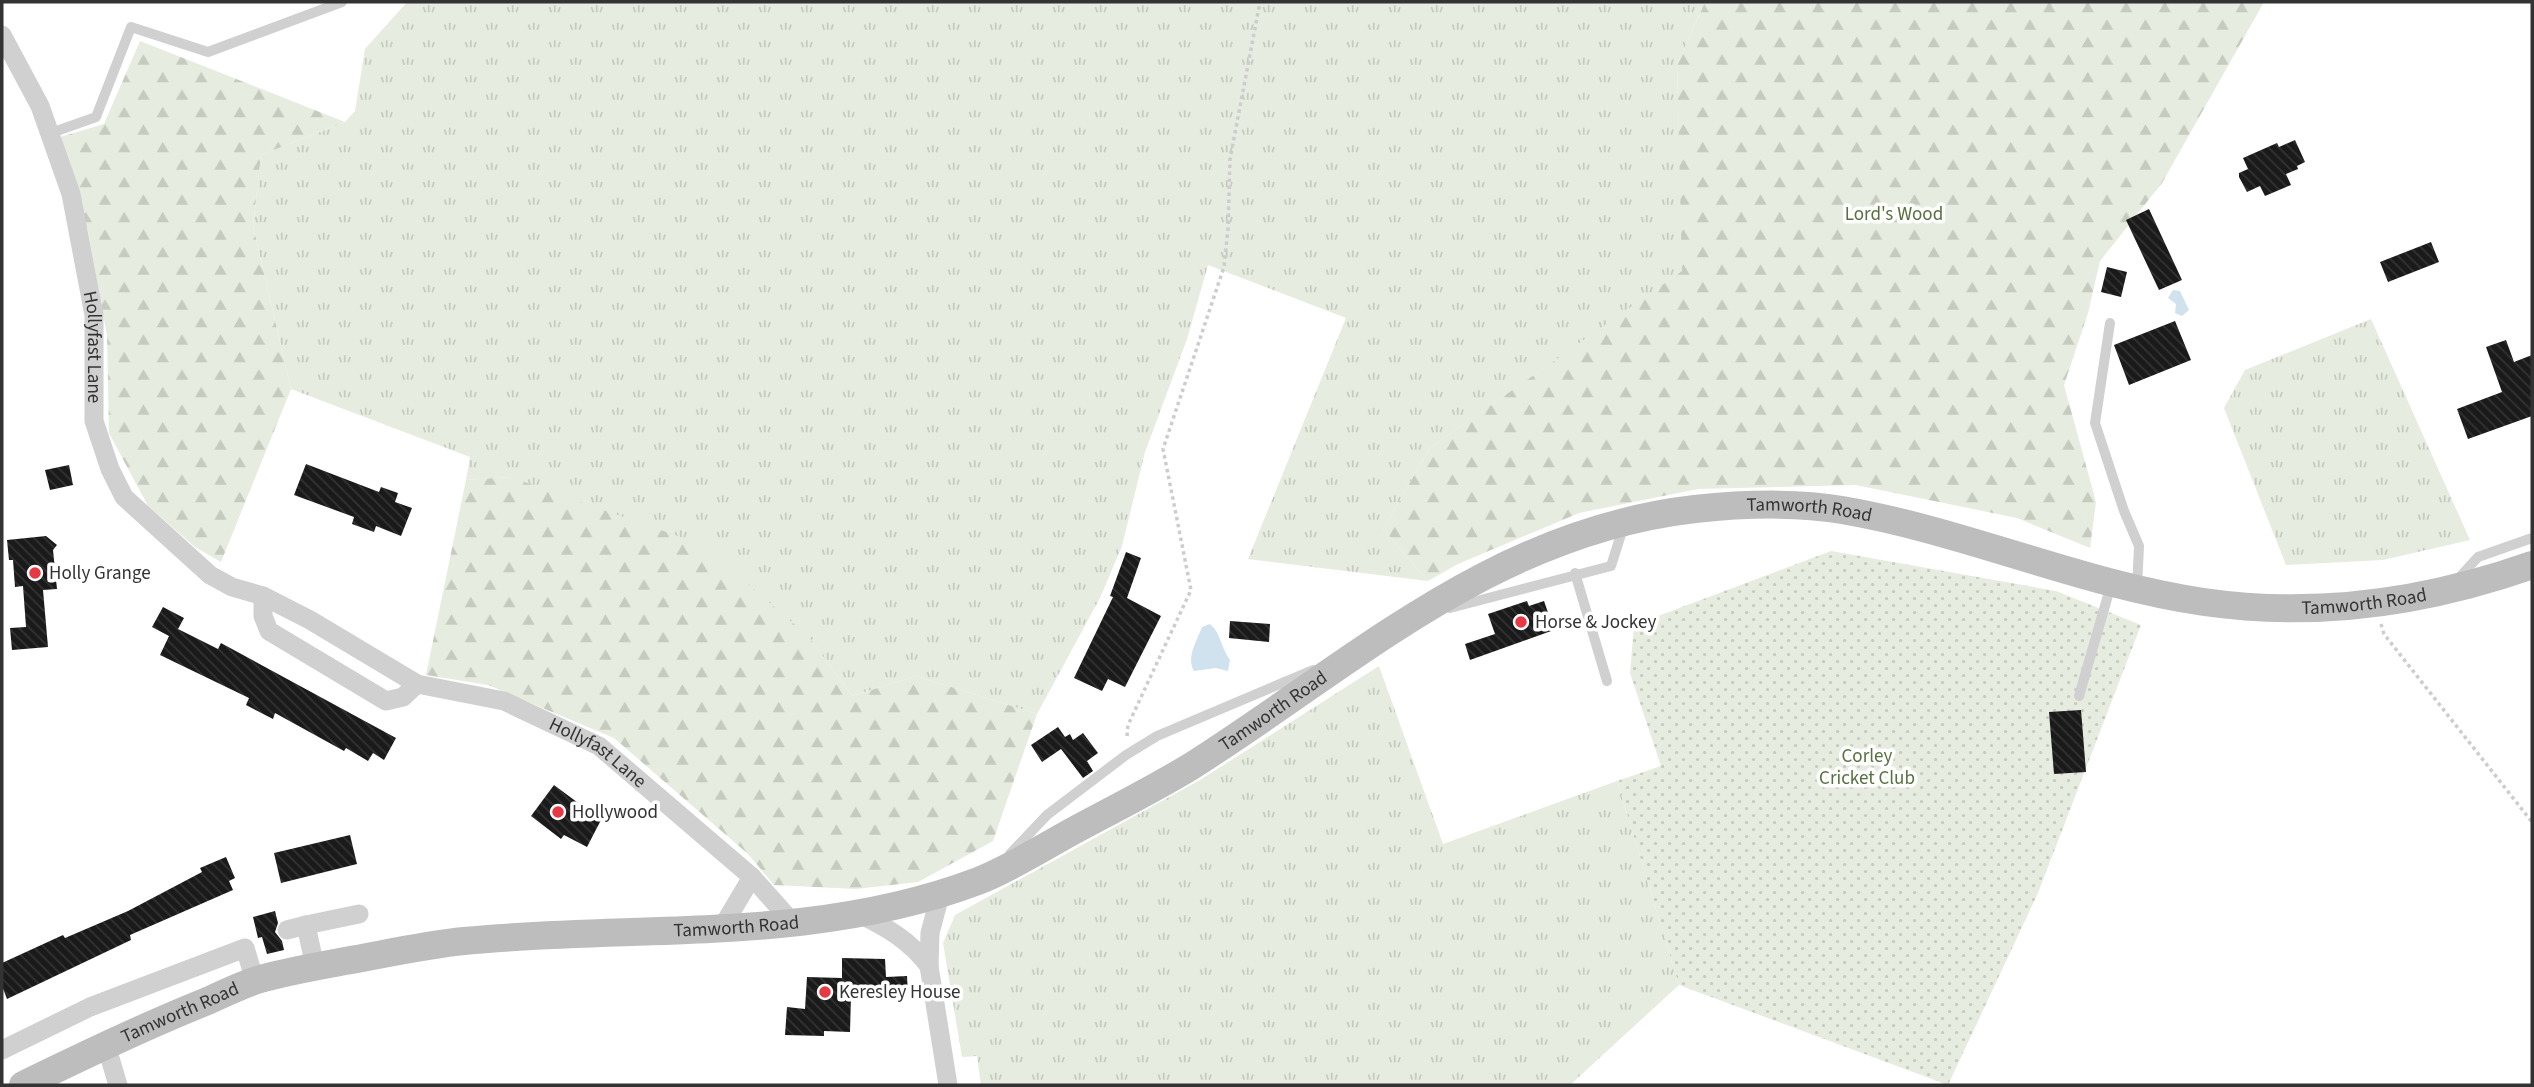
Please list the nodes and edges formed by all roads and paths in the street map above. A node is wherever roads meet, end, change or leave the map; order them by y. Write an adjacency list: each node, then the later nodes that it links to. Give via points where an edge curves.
1 (342, 2): 4 (lane, via 208,52 131,27 96,117)
2 (1260, 2): 19 (path, via 1230,159 1224,267 1163,449 1191,590 1128,725)
3 (2, 35): 4 (street, Hollyfast Lane)
4 (51, 133): 12 (street, Hollyfast Lane, via 71,194 94,315 94,421 110,469 124,497 210,575)
5 (2110, 323): 10 (lane, via 2095,423 2139,546)
6 (1625, 521): 9 (lane, via 1611,566); 10 (main road, Tamworth Road, via 1740,506 1834,509 1929,530); 14 (main road, Tamworth Road, via 1571,536 1495,569)
7 (2532, 538): 11 (lane, via 2478,557)
8 (2532, 565): 11 (main road, Tamworth Road)
9 (1575, 573): 14 (lane); 16 (lane)
10 (2124, 585): 13 (main road, Tamworth Road, via 2259,608); 18 (lane)
11 (2447, 590): 13 (main road, Tamworth Road)
12 (264, 596): 17 (street, Hollyfast Lane); 17 (street, via 263,616 269,631 386,701 403,697)
13 (2374, 603): 20 (path, via 2384,634)
14 (1408, 620): 15 (main road, Tamworth Road)
15 (1364, 648): 19 (lane, via 1157,736); 22 (main road, Tamworth Road, via 1187,769)
16 (1607, 681)
17 (417, 684): 21 (street, Hollyfast Lane, via 504,701 599,746)
18 (2079, 696)
19 (1126, 755): 22 (lane, via 1047,815)
20 (2532, 822)
21 (752, 877): 26 (street, Hollyfast Lane); 27 (street)
22 (988, 877): 23 (main road, Tamworth Road)
23 (940, 895): 25 (main road, Tamworth Road); 28 (street, via 930,933)
24 (359, 914): 29 (street, via 296,928)
25 (861, 915): 26 (main road, Tamworth Road); 28 (street, via 905,940)
26 (794, 925): 27 (main road, Tamworth Road)
27 (721, 929): 29 (main road, Tamworth Road, via 463,941)
28 (929, 966): 35 (street)
29 (315, 967): 30 (main road, Tamworth Road)
30 (255, 981): 31 (main road, Tamworth Road); 32 (street, via 245,948 89,1007)
31 (106, 1045): 33 (main road, Tamworth Road); 34 (street)
32 (2, 1050)
33 (23, 1085)
34 (118, 1085)
35 (948, 1085)

